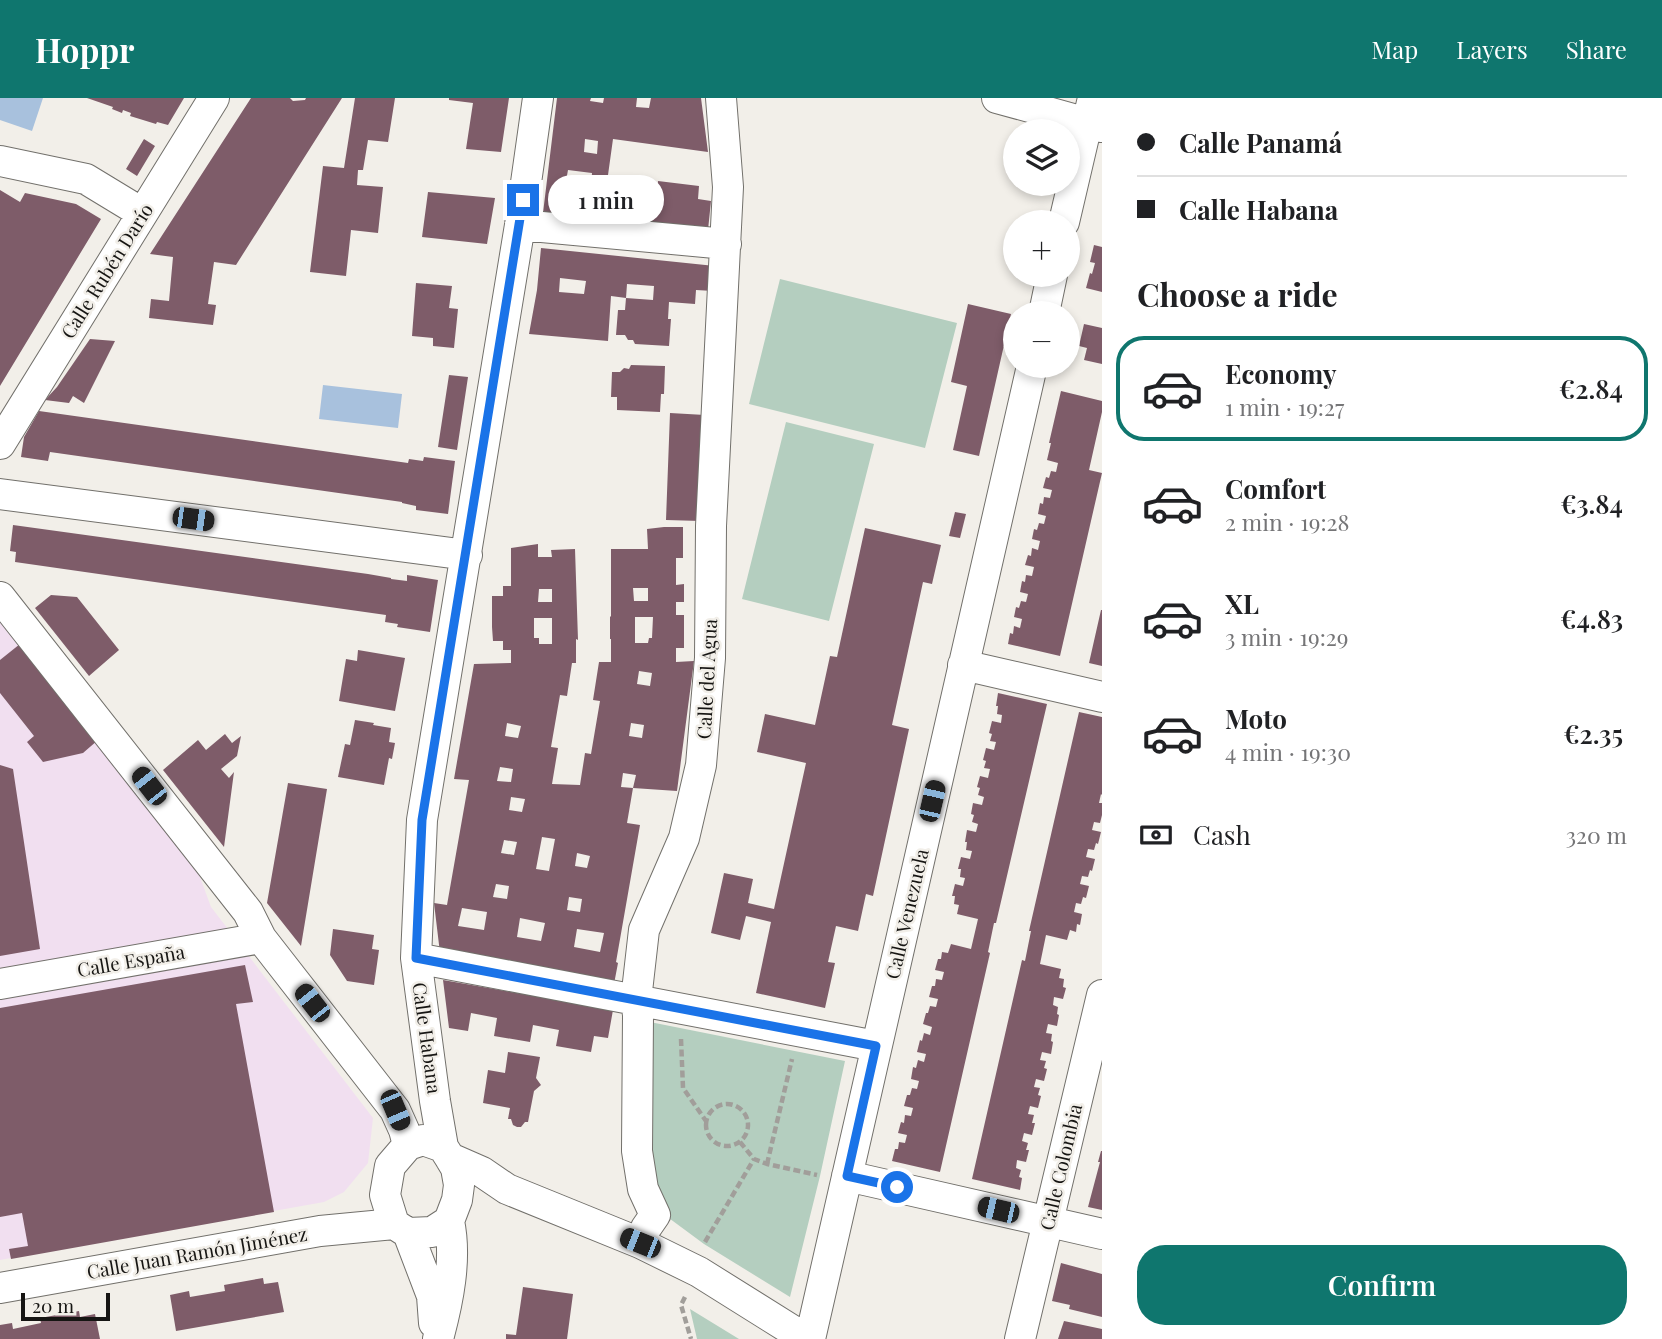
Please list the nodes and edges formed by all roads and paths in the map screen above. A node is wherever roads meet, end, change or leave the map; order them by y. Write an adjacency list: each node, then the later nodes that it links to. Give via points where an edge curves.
1 (214, 98): 8 (street, Calle Rubén Darío)
2 (538, 98): 9 (street, Calle Habana)
3 (722, 98): 10 (street, Calle del Agua, via 728,187)
4 (997, 98): 5 (street)
5 (1094, 116): 7 (street)
6 (0, 162): 8 (street, via 86,178)
7 (1067, 210)
8 (142, 213): 12 (street, Calle Rubén Darío)
9 (520, 225): 10 (street); 14 (street, Calle Habana)
10 (726, 244): 22 (street, Calle del Agua, via 711,526 710,658 701,765 684,838 643,930)
11 (1029, 378): 16 (street, Calle Venezuela)
12 (0, 444)
13 (0, 494): 14 (street)
14 (467, 555): 19 (street, Calle Habana, via 422,820)
15 (0, 597): 18 (street, via 248,912)
16 (963, 665): 17 (street); 24 (street, Calle Venezuela)
17 (1102, 696)
18 (261, 938): 20 (street, Calle España); 28 (street, via 395,1110)
19 (416, 958): 22 (street); 29 (street, Calle Habana, via 435,1101)
20 (0, 984)
21 (1102, 995): 35 (street, Calle Colombia)
22 (636, 1000): 24 (street); 38 (street, Calle del Agua, via 637,1151 643,1188 655,1215)
23 (681, 1029): 26 (path, via 683,1088)
24 (876, 1046): 32 (street, Calle Venezuela)
25 (794, 1052): 31 (path)
26 (706, 1122): 27 (path, via 709,1136 719,1145); 27 (path, via 718,1105 738,1106 749,1124)
27 (740, 1142): 30 (path)
28 (408, 1146): 29 (street, via 423,1140); 36 (street, via 390,1166 385,1195)
29 (447, 1153): 33 (street); 34 (street, via 459,1185)
30 (754, 1159): 31 (path); 39 (path)
31 (768, 1164): 32 (path)
32 (834, 1176): 35 (street); 43 (street, Calle Venezuela)
33 (507, 1189): 34 (street, via 491,1190); 38 (street)
34 (453, 1211): 36 (street, via 432,1232); 41 (street, via 447,1305)
35 (1048, 1222): 37 (street); 44 (street, Calle Colombia)
36 (401, 1228): 40 (street, Calle Juan Ramón Jiménez, via 320,1231); 41 (street, via 432,1296)
37 (1102, 1234)
38 (640, 1243): 39 (street)
39 (700, 1261): 42 (path, via 681,1305); 43 (street)
40 (0, 1287)
41 (437, 1339)
42 (691, 1339)
43 (808, 1339)
44 (1020, 1339)

